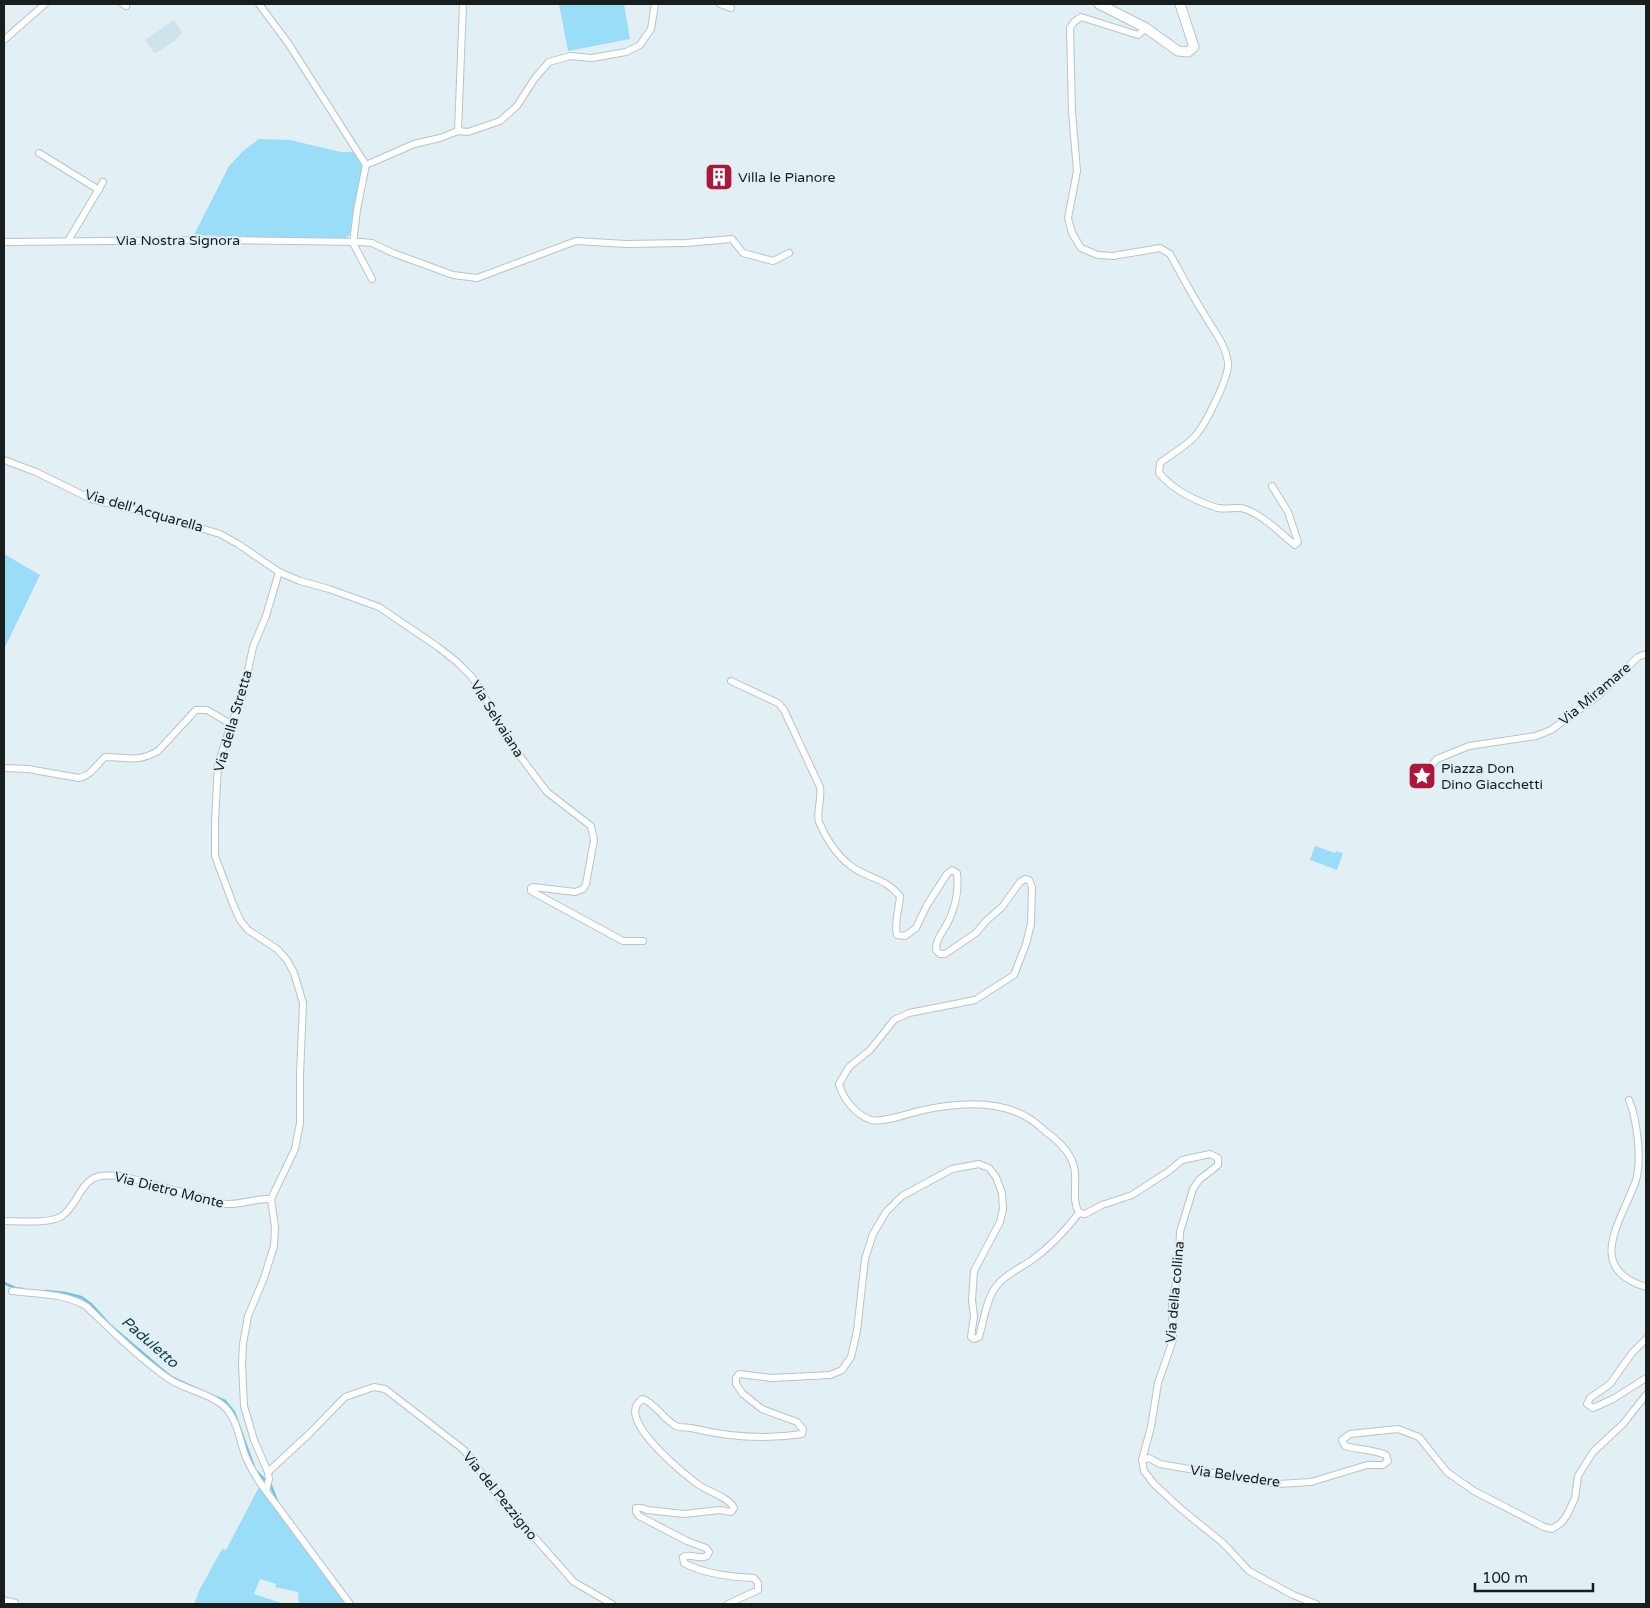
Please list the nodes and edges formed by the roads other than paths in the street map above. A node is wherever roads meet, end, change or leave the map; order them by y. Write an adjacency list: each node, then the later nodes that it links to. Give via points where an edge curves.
1 (45, 4): 10 (street)
2 (259, 4): 13 (street, via 288,43)
3 (463, 4): 11 (street)
4 (655, 4): 11 (street, via 651,29 640,45 626,52 592,58 570,56 549,62 517,106 500,121 468,132)
5 (720, 4): 8 (street)
6 (1099, 4): 9 (street)
7 (1180, 4): 9 (street, via 1194,47 1188,52 1178,51)
8 (731, 8)
9 (1146, 28): 22 (street, via 1138,35 1081,17 1070,28 1077,171 1068,218 1072,233 1081,248 1098,254 1114,256 1160,248 1170,254 1224,349 1228,364 1213,407 1196,436 1160,463 1159,473 1168,484 1191,497 1220,508 1243,508 1255,513 1295,545 1298,542 1288,512)
10 (4, 40)
11 (458, 131): 13 (street, via 414,144)
12 (39, 153): 15 (street)
13 (366, 165): 18 (street)
14 (103, 182): 15 (street)
15 (99, 190): 16 (street)
16 (68, 241): 17 (street, Via Nostra Signora); 18 (street, Via Nostra Signora)
17 (4, 242)
18 (353, 242): 19 (street, Via Nostra Signora, via 372,243 453,275 477,278 576,241 626,244 732,240 743,253 773,261); 20 (street)
19 (789, 253)
20 (372, 279)
21 (4, 460): 23 (street, Via dell'Acquarella, via 91,499 220,534)
22 (1272, 486)
23 (279, 572): 26 (street, Via della Stretta, via 253,647 242,698); 29 (street, Via Selvaiana, via 379,607 462,667 477,684 504,734 547,792 588,822 593,831 594,840 583,889 575,892 533,887 531,891 624,941)
24 (1646, 654): 27 (street, Via Miramare, via 1638,657 1598,696 1550,730 1536,736 1469,746 1437,759)
25 (731, 681): 32 (street, via 778,703 784,710 820,787 822,796 818,819 825,834 851,866 892,886 900,896 899,913 894,924 897,935 905,936 916,928 927,904 952,870 958,881 956,896 953,911 936,942 936,950 940,954 945,954 976,933 1002,907 1020,882 1029,880 1032,887 1031,924 1014,975 975,1000 909,1013 894,1020 870,1050 849,1067 839,1084 851,1105 872,1120 962,1104 1011,1110 1030,1118 1069,1154 1076,1170 1075,1207)
26 (231, 724): 28 (street, via 207,710 196,710 150,756 129,760 106,757 94,771 79,778); 31 (street, Via della Stretta, via 218,764 215,856 240,920 248,930 277,950 291,966 304,1011 300,1123 295,1149)
27 (1430, 767)
28 (4, 768)
29 (643, 940)
30 (1629, 1100): 34 (street, via 1638,1132 1636,1178 1614,1229 1611,1252 1615,1268 1625,1278)
31 (271, 1199): 33 (street, Via Dietro Monte, via 226,1204 122,1176 107,1175 85,1184 70,1209 61,1217 47,1221); 40 (street, via 274,1246 248,1316 242,1363 244,1406)
32 (1078, 1213): 39 (street, Via della collina, via 1085,1214 1132,1195 1182,1160 1210,1154 1218,1158 1218,1165 1199,1180 1194,1189 1180,1232 1178,1273 1172,1303 1173,1340 1158,1384); 46 (street, via 1051,1244 999,1283 991,1295 979,1337 974,1340 971,1333 974,1271 1000,1222 1003,1209 996,1177 989,1168 979,1164 952,1169 902,1196 886,1212 873,1234 865,1260 857,1331 851,1357 842,1370 830,1375 757,1378 739,1374 736,1378 743,1394 762,1409 797,1422 803,1429 802,1434 753,1438 712,1433 677,1426 649,1402 643,1399 639,1402 635,1414 654,1447 696,1483 734,1508 731,1512 684,1514 636,1508 636,1512 681,1538 706,1548 707,1556 703,1558 683,1557 684,1563 692,1568 754,1578 758,1590)
33 (4, 1221)
34 (1646, 1286)
35 (12, 1291): 41 (street, via 76,1300 170,1380 221,1404 236,1424 252,1471)
36 (1646, 1339): 37 (street, via 1610,1384 1590,1398 1587,1404 1593,1408 1614,1399)
37 (1646, 1378)
38 (1646, 1395): 39 (street, Via Belvedere, via 1623,1424 1594,1452 1578,1476 1575,1498 1567,1515 1552,1529 1474,1491 1447,1472 1419,1438 1398,1429 1350,1434 1342,1440 1345,1446 1386,1455 1388,1461 1383,1465 1367,1465 1311,1482 1278,1484 1160,1464 1149,1458)
39 (1142, 1460): 47 (street, via 1144,1471 1154,1484 1223,1543 1249,1571)
40 (268, 1476): 41 (street); 45 (street, Via del Pezzigno, via 345,1397 374,1387 385,1389 464,1450 503,1502 574,1582)
41 (267, 1489): 44 (street)
42 (4, 1602): 43 (street)
43 (14, 1604)
44 (350, 1604)
45 (612, 1604)
46 (728, 1604)
47 (1316, 1604)

